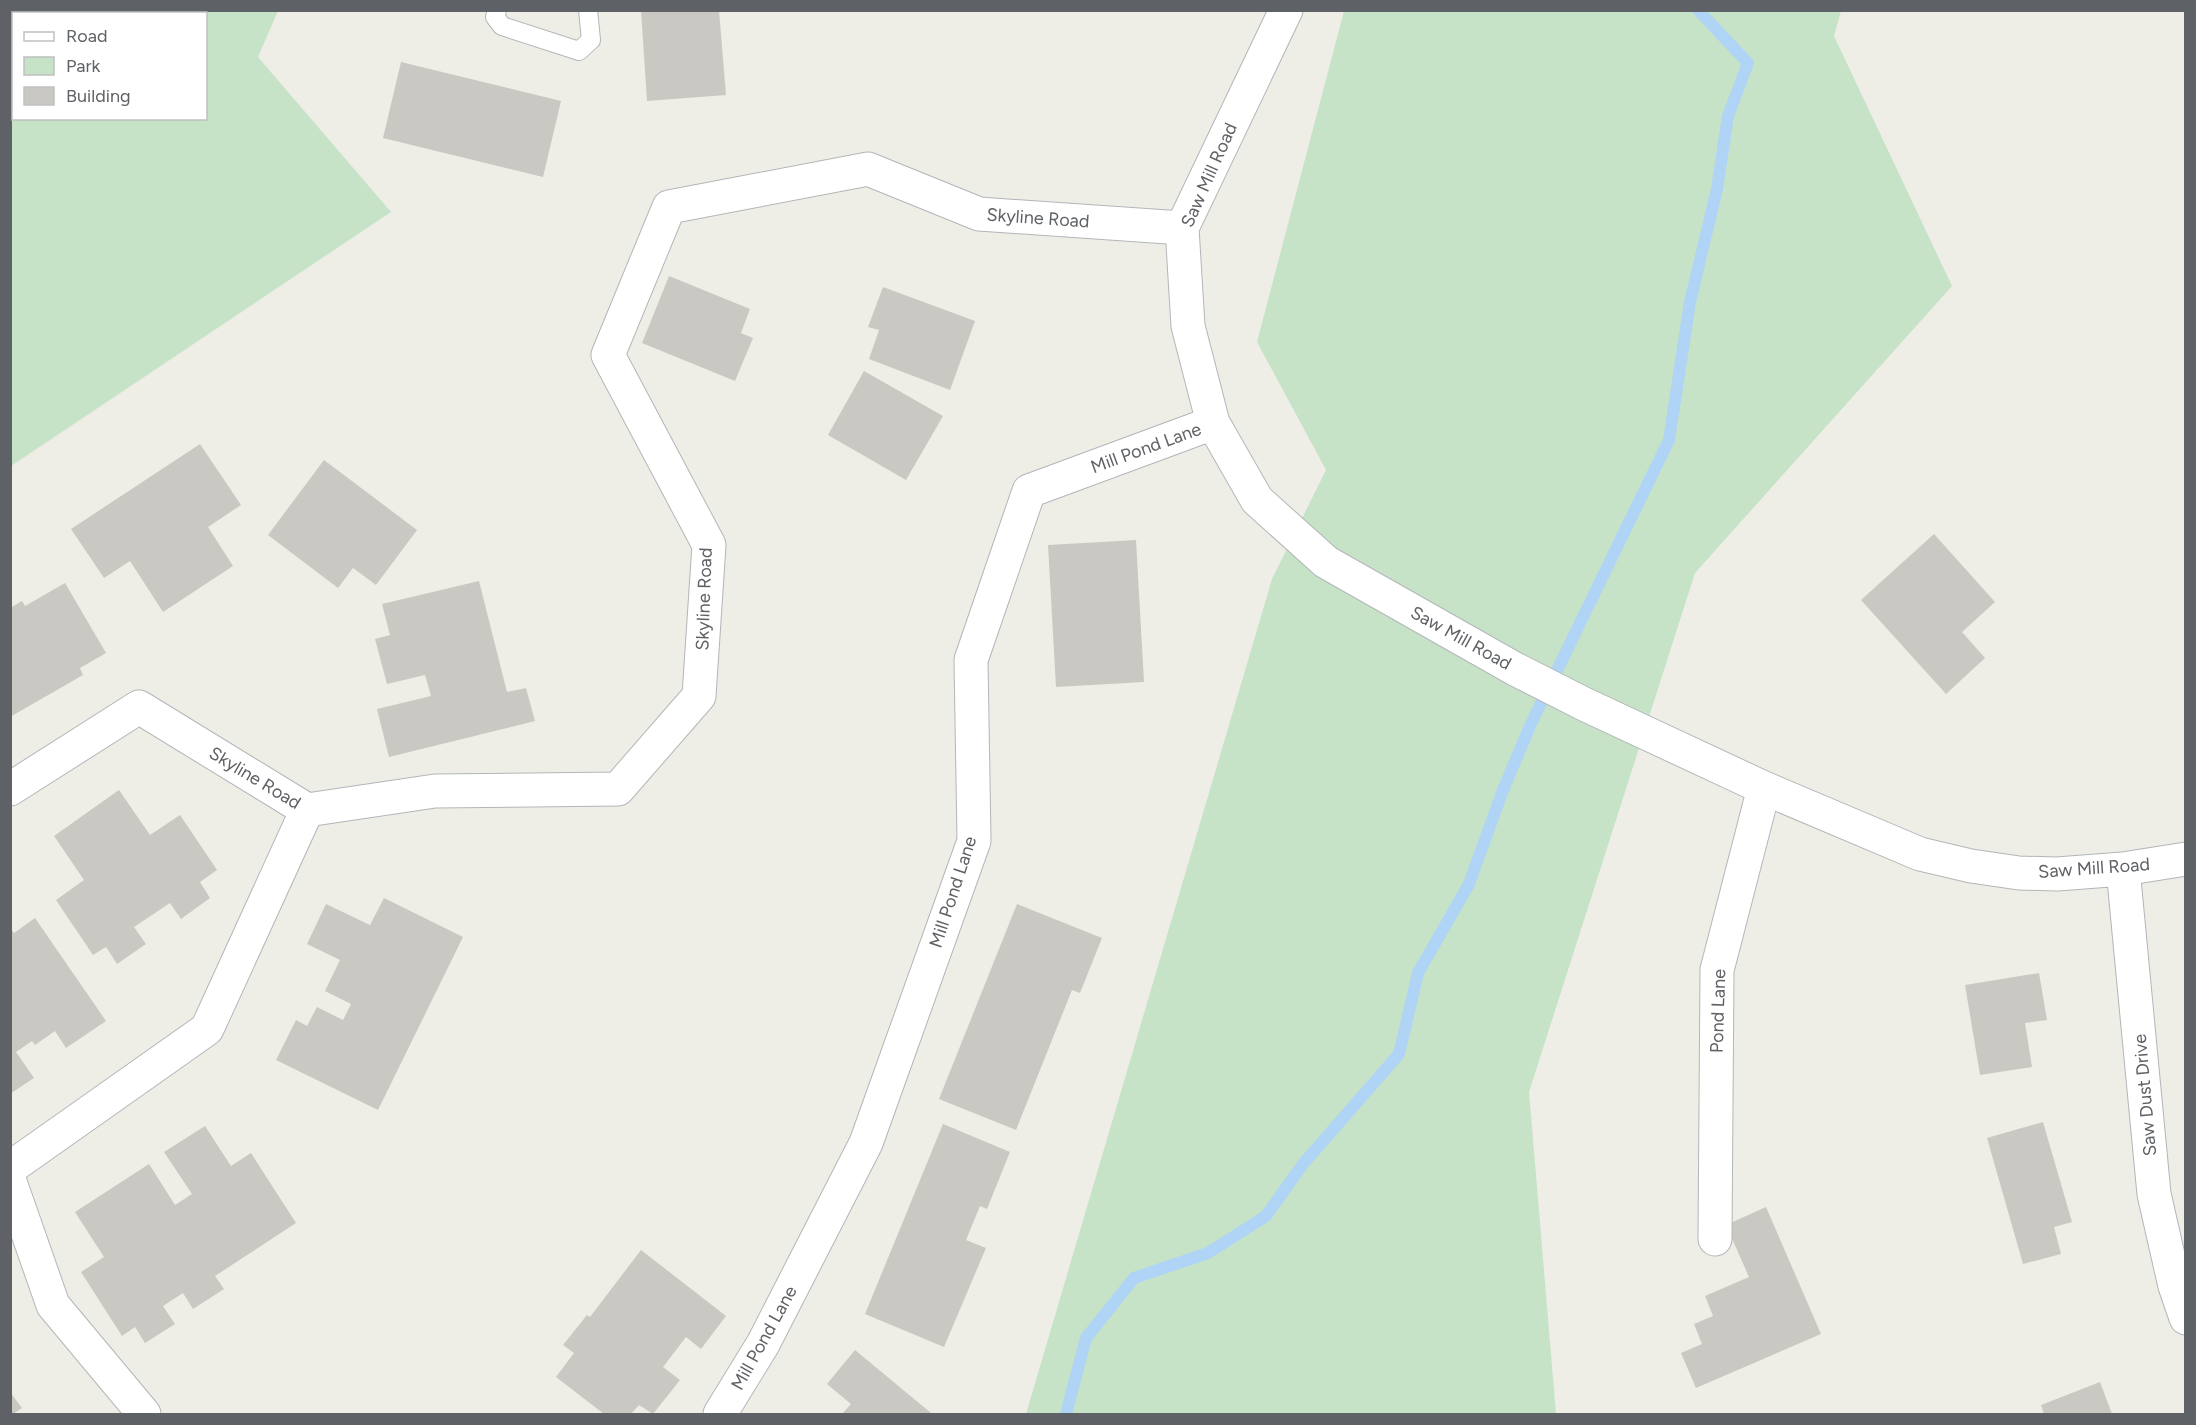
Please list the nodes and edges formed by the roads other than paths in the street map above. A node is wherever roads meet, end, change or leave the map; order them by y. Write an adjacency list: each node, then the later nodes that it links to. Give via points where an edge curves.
1 (497, 10): 2 (lane, via 495,17 502,26 579,51 591,40)
2 (588, 10)
3 (1286, 10): 4 (street, Saw Mill Road)
4 (1182, 228): 5 (street, Saw Mill Road, via 1188,326); 8 (street, Skyline Road, via 979,214 868,169 669,207 608,355 709,545 699,696 618,789 435,791)
5 (1213, 423): 6 (street, Saw Mill Road, via 1257,500 1326,562 1515,669); 16 (street, Mill Pond Lane, via 1029,491 970,660 974,841 866,1143 764,1344)
6 (1764, 788): 10 (street, Saw Mill Road, via 1920,854 1947,861 2019,873); 13 (street, Pond Lane, via 1717,970)
7 (10, 789): 8 (street, Skyline Road, via 139,707)
8 (307, 810): 11 (street, via 207,1029)
9 (2186, 859): 10 (street, Saw Mill Road)
10 (2123, 869): 14 (street, Saw Dust Drive, via 2154,1194)
11 (10, 1168)
12 (10, 1182): 15 (street, via 53,1305)
13 (1715, 1239)
14 (2186, 1318)
15 (144, 1414)
16 (720, 1414)

